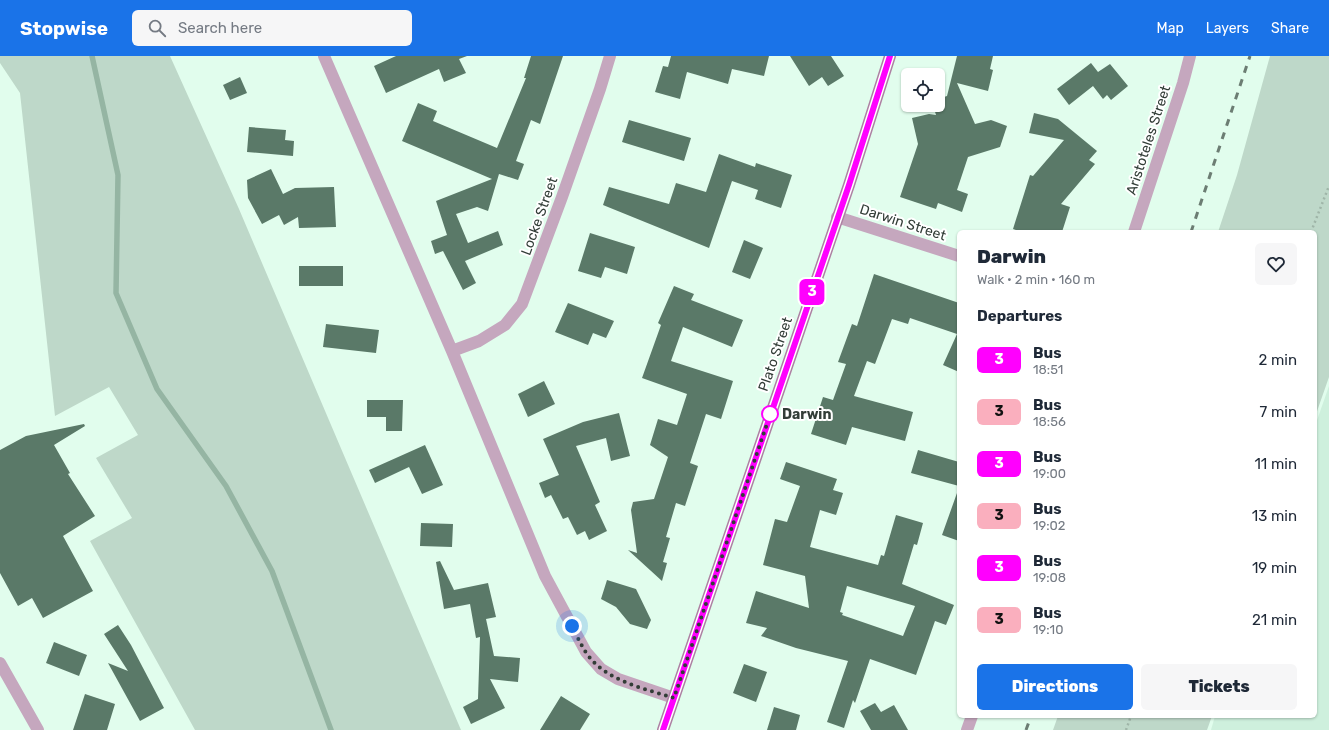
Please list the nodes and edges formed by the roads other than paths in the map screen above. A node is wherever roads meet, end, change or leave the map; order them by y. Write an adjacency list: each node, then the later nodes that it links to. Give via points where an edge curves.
1 (324, 56): 8 (street)
2 (610, 56): 8 (street, Locke Street, via 522,304 505,325 479,340)
3 (890, 56): 5 (street, Plato Street)
4 (1190, 56): 6 (street, Aristoteles Street)
5 (837, 217): 7 (street, Darwin Street); 10 (street, Plato Street)
6 (1135, 230)
7 (957, 255)
8 (452, 351): 10 (street, via 545,576 586,652 601,670 618,680)
9 (0, 663): 12 (street)
10 (674, 698): 13 (street, Plato Street)
11 (971, 718): 14 (street)
12 (38, 730)
13 (664, 730)
14 (967, 730)

